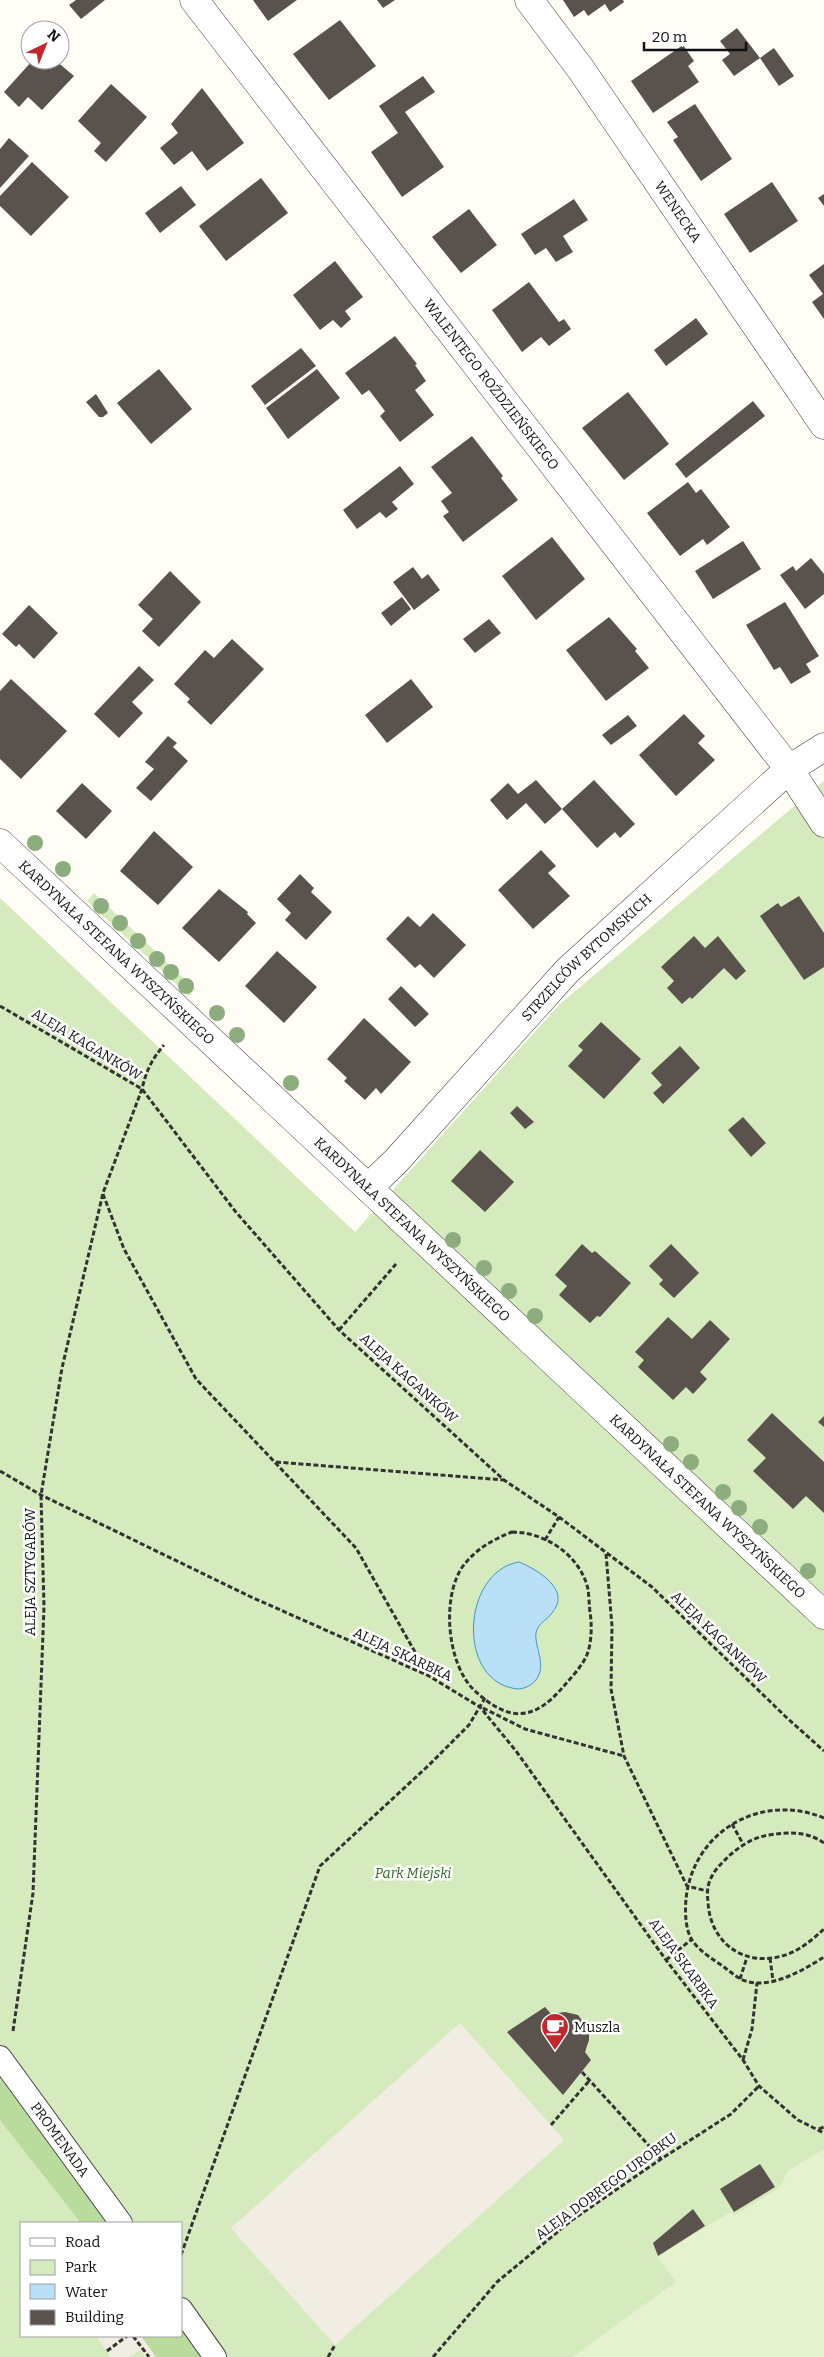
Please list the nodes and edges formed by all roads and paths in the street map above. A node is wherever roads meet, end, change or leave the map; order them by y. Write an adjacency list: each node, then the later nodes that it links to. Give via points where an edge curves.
1 (194, 0): 5 (street, WALENTEGO ROŹDZIEŃSKIEGO)
2 (529, 0): 3 (street, WENECKA, via 580,68)
3 (824, 425)
4 (824, 747): 5 (street, STRZELCÓW BYTOMSKICH)
5 (789, 769): 6 (street, WALENTEGO ROŹDZIEŃSKIEGO); 11 (street, STRZELCÓW BYTOMSKICH, via 567,971)
6 (824, 823)
7 (0, 843): 11 (street, KARDYNAŁA STEFANA WYSZYŃSKIEGO)
8 (0, 1006): 10 (path, ALEJA KAGANKÓW)
9 (164, 1045): 10 (path, ALEJA SZTYGARÓW, via 152,1058)
10 (142, 1089): 12 (path, ALEJA SZTYGARÓW); 14 (path, ALEJA KAGANKÓW, via 235,1212)
11 (368, 1188): 22 (street, KARDYNAŁA STEFANA WYSZYŃSKIEGO)
12 (103, 1193): 15 (path, via 124,1249 196,1379); 18 (path, ALEJA SZTYGARÓW, via 62,1368)
13 (396, 1264): 14 (path)
14 (339, 1330): 17 (path, ALEJA KAGANKÓW)
15 (275, 1462): 17 (path); 23 (path, via 356,1548)
16 (0, 1470): 18 (path, ALEJA SKARBKA)
17 (504, 1480): 19 (path, ALEJA KAGANKÓW)
18 (41, 1495): 23 (path, ALEJA SKARBKA, via 249,1596); 44 (path, ALEJA SZTYGARÓW, via 44,1607 33,1893)
19 (559, 1516): 20 (path); 21 (path, ALEJA KAGANKÓW)
20 (546, 1540): 24 (path, via 524,1532 512,1532 497,1538 476,1552 458,1576 450,1625 454,1653 465,1680); 24 (path, via 566,1554 580,1570 588,1588 591,1621 586,1656 554,1698 536,1710 514,1714)
21 (606, 1553): 26 (path, ALEJA KAGANKÓW, via 652,1587); 27 (path, via 612,1626 611,1690)
22 (824, 1615)
23 (429, 1676): 25 (path, ALEJA SKARBKA)
24 (485, 1698): 25 (path)
25 (480, 1707): 27 (path, via 525,1729); 39 (path, ALEJA SKARBKA, via 528,1767); 54 (path, via 469,1725 320,1866)
26 (824, 1751)
27 (624, 1756): 32 (path)
28 (824, 1818): 29 (path, via 773,1810)
29 (732, 1824): 31 (path); 32 (path, via 707,1844 695,1862)
30 (824, 1843): 31 (path, via 806,1834 785,1832)
31 (743, 1844): 33 (path, via 719,1865)
32 (687, 1886): 33 (path); 35 (path, via 685,1911)
33 (707, 1891): 36 (path, via 708,1912 715,1931 734,1950)
34 (824, 1929): 38 (path, via 793,1952)
35 (692, 1939): 39 (path); 40 (path)
36 (747, 1956): 38 (path); 40 (path)
37 (824, 1956): 41 (path, via 798,1972)
38 (770, 1958): 41 (path)
39 (666, 1960): 43 (path, ALEJA SKARBKA)
40 (740, 1979): 42 (path)
41 (773, 1981): 42 (path)
42 (757, 1983): 43 (path, via 752,2029)
43 (743, 2060): 47 (path, ALEJA SKARBKA)
44 (4, 2062): 53 (street, PROMENADA)
45 (582, 2072): 46 (path)
46 (589, 2081): 48 (path); 52 (path)
47 (759, 2086): 50 (path, ALEJA SKARBKA, via 798,2120); 52 (path, ALEJA DOBREGO UROBKU, via 731,2114)
48 (551, 2125)
49 (824, 2127): 50 (path)
50 (819, 2130): 51 (path, ALEJA SKARBKA)
51 (824, 2133)
52 (661, 2159): 63 (path, ALEJA DOBREGO UROBKU, via 572,2220 497,2282)
53 (120, 2222)
54 (182, 2252)
55 (182, 2309): 61 (street)
56 (126, 2337): 59 (path)
57 (134, 2337): 60 (path)
58 (335, 2344): 62 (path)
59 (107, 2351)
60 (149, 2357)
61 (215, 2357)
62 (328, 2357)
63 (433, 2357)

